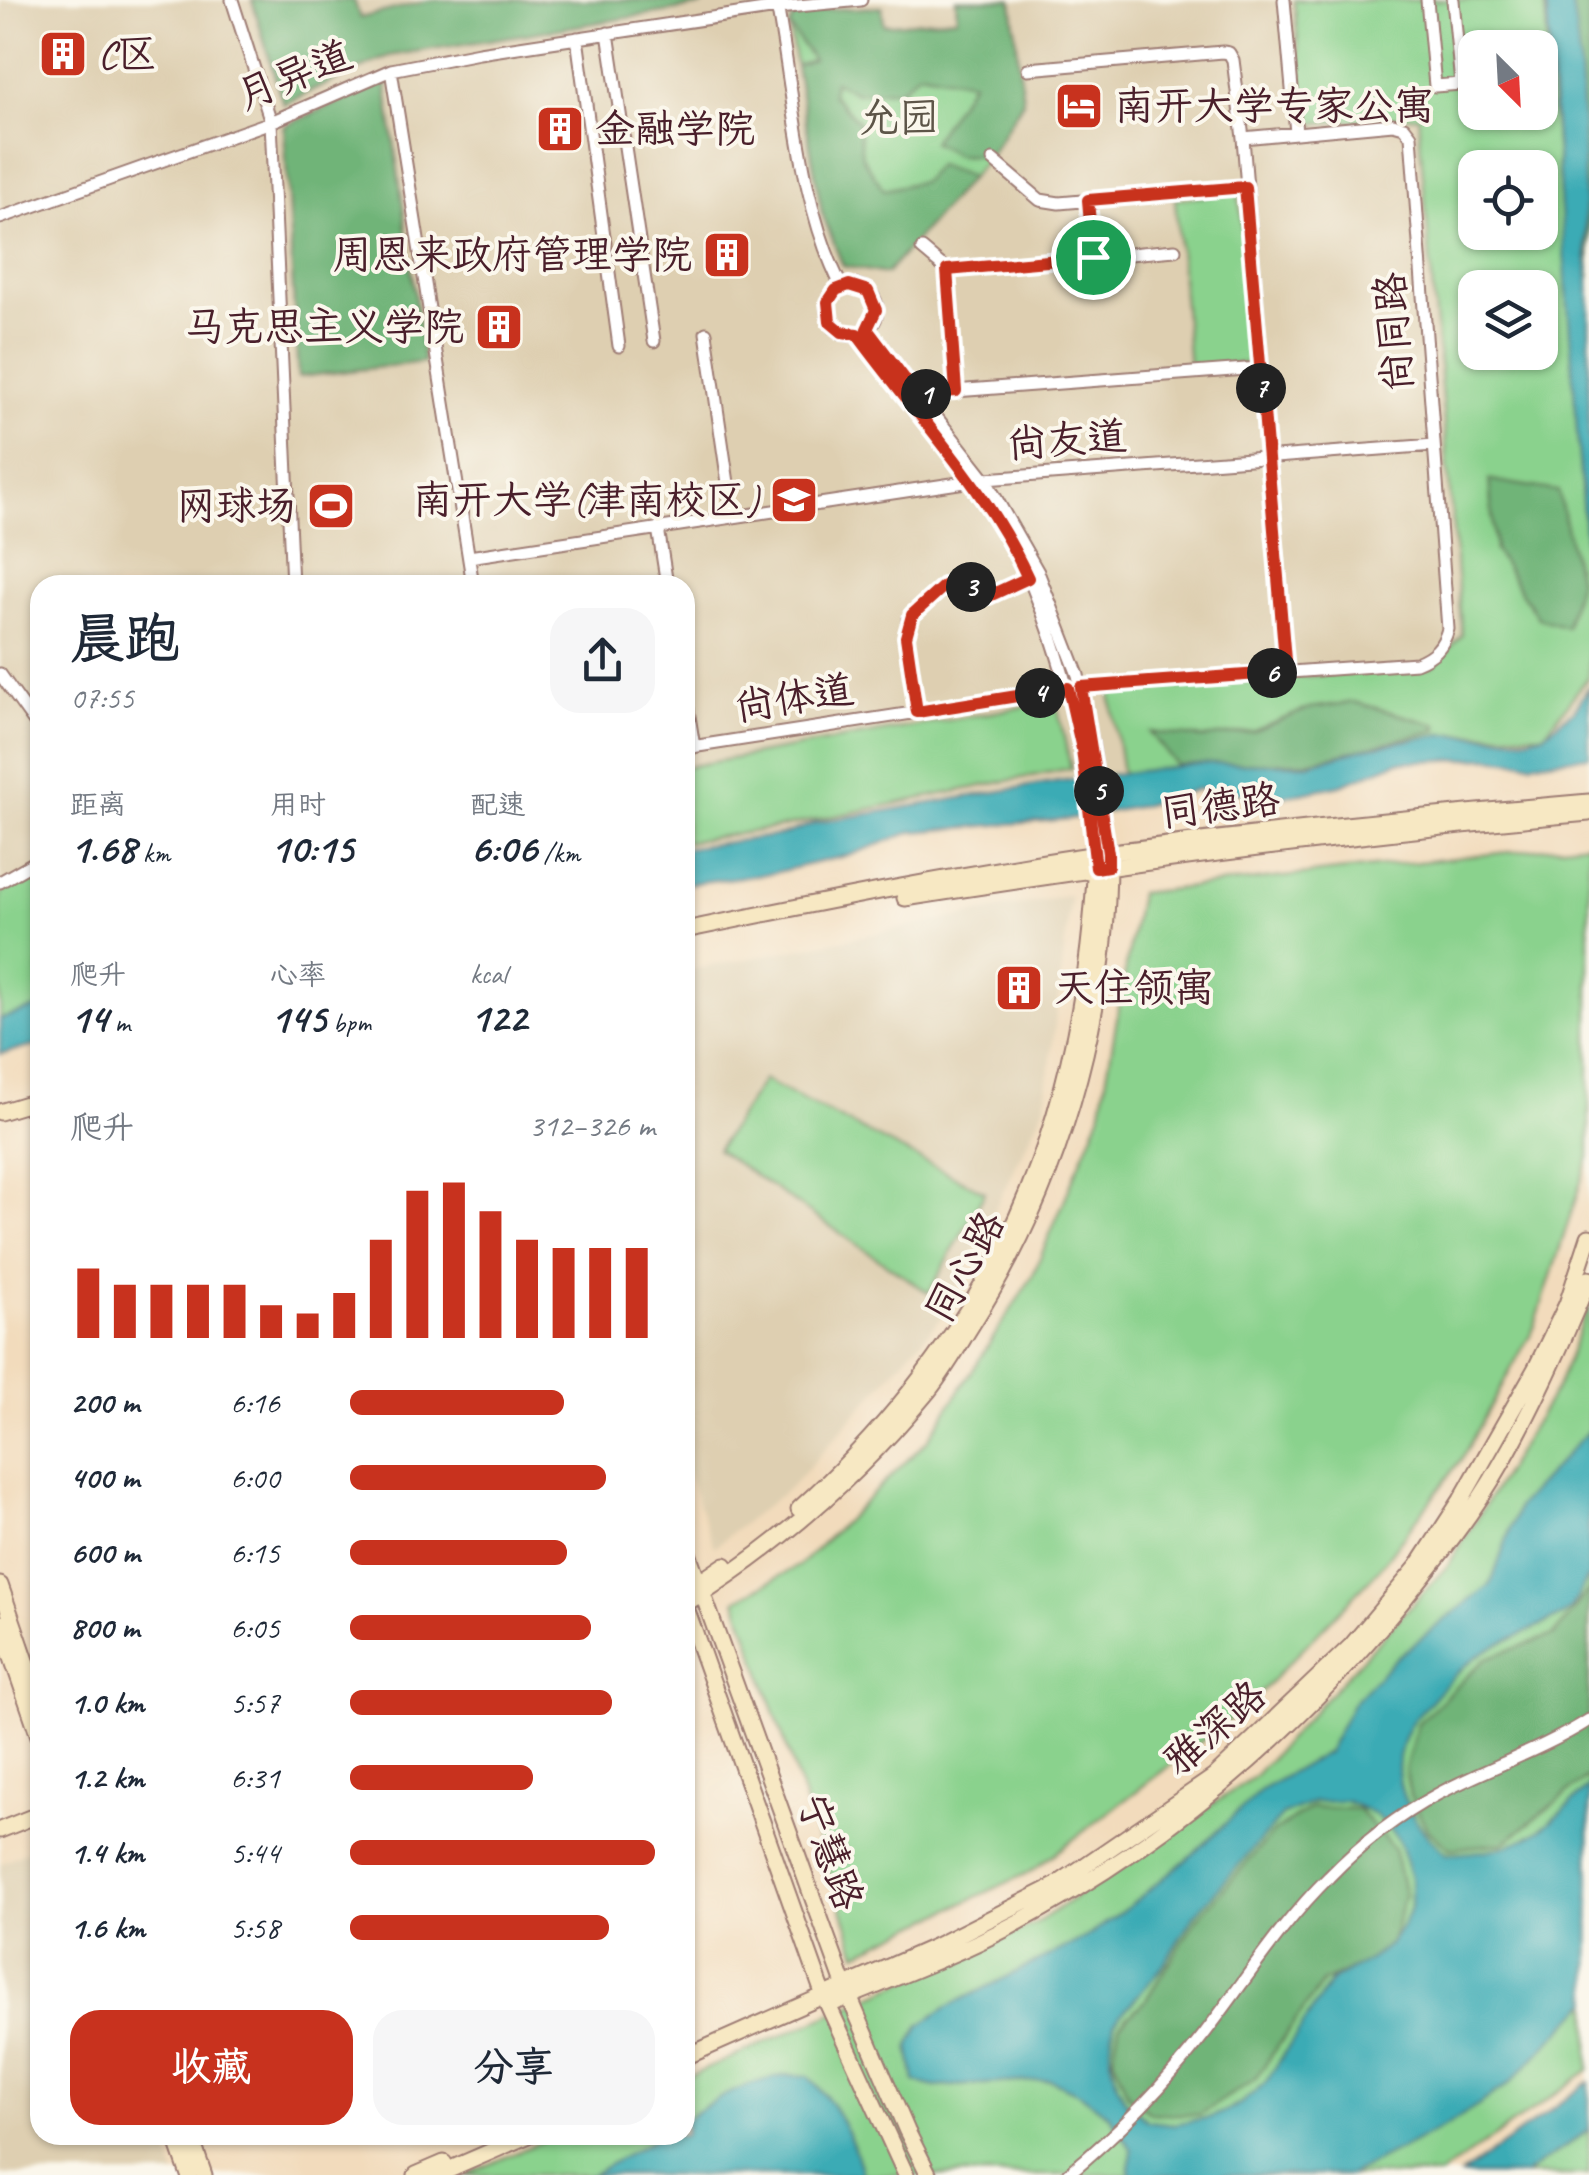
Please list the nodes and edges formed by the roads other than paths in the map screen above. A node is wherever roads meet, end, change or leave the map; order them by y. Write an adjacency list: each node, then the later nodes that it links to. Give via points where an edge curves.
1 (232, 0): 11 (street)
2 (862, 0): 6 (street, 月异道)
3 (1284, 0): 12 (street)
4 (1427, 0): 5 (street, via 1436,86 1460,84)
5 (1453, 0)
6 (776, 4): 7 (street, 月异道); 22 (street, via 812,206)
7 (608, 33): 8 (street, 月异道); 25 (street)
8 (577, 38): 10 (street, 月异道); 26 (street)
9 (1028, 69): 13 (street, via 1229,53)
10 (391, 70): 11 (street, 月异道); 35 (street)
11 (271, 122): 17 (street, 月异道); 36 (street)
12 (1296, 133): 13 (street); 30 (street, 尚同路, via 1393,124 1411,136)
13 (1243, 138): 15 (street)
14 (993, 160): 16 (street, via 1040,200)
15 (1245, 187): 16 (street); 27 (street)
16 (1088, 200): 20 (street)
17 (0, 218)
18 (922, 248): 21 (street)
19 (1174, 250): 20 (street)
20 (1093, 257): 21 (street)
21 (947, 270): 28 (street)
22 (842, 287): 23 (street, via 863,287 873,296 876,310); 23 (street, via 832,295 828,315 836,328)
23 (862, 331): 29 (street)
24 (706, 333): 33 (street)
25 (654, 341)
26 (619, 346)
27 (1260, 368): 28 (street); 31 (street)
28 (956, 391): 29 (street)
29 (910, 395): 32 (street)
30 (1434, 445): 31 (street, 尚友道); 40 (street, 尚同路)
31 (1266, 457): 32 (street, 尚友道); 41 (street)
32 (979, 480): 33 (street, 尚友道); 39 (street)
33 (733, 517): 34 (street, 尚友道)
34 (658, 528): 35 (street, 尚友道); 38 (street)
35 (469, 557): 37 (street)
36 (292, 575)
37 (472, 575)
38 (665, 575)
39 (1033, 575): 43 (street, via 1061,626); 44 (street, via 989,596 958,580 912,615 906,637)
40 (1444, 643): 41 (street, 尚体道, via 1416,662)
41 (1286, 672): 43 (street, 尚体道)
42 (0, 674): 45 (street)
43 (1074, 688): 44 (street, 尚体道); 49 (street)
44 (917, 712): 46 (street, 尚体道)
45 (30, 716)
46 (695, 747)
47 (1589, 802): 49 (main road, 同德路, via 1306,828)
48 (1589, 813): 49 (main road, 同德路)
49 (1102, 860): 52 (main road, 同德路, via 893,889); 53 (main road, 同德路); 61 (main road, 同心路, via 1101,961 1088,1040 1028,1224 1001,1278 926,1393 848,1479 777,1540)
50 (30, 865): 51 (street)
51 (0, 882)
52 (695, 928)
53 (695, 937)
54 (30, 1092): 55 (main road)
55 (0, 1101)
56 (30, 1103): 57 (main road)
57 (0, 1112)
58 (1589, 1237): 71 (main road, 雅深路, via 1544,1352 1462,1500 1351,1646 1214,1777 1129,1837 1055,1886)
59 (1589, 1280): 71 (main road, 雅深路, via 1509,1449 1442,1553 1285,1732 1206,1799 1073,1891 1008,1928)
60 (0, 1585): 64 (main road)
61 (695, 1589): 71 (main road, 宁慧路)
62 (0, 1623): 65 (main road)
63 (695, 1633): 72 (main road, 宁慧路)
64 (30, 1671)
65 (30, 1710)
66 (1589, 1720): 85 (street, via 1422,1803 1369,1841 1271,1942 1151,2096)
67 (30, 1818): 69 (main road)
68 (30, 1828): 70 (main road)
69 (0, 1830)
70 (0, 1839)
71 (847, 1992): 72 (main road, 雅深路); 84 (main road, 宁慧路)
72 (826, 2001): 73 (main road, 雅深路); 74 (main road, 雅深路); 83 (main road, 宁慧路)
73 (695, 2054)
74 (695, 2062)
75 (178, 2145): 79 (main road)
76 (194, 2145): 80 (main road)
77 (485, 2145): 81 (main road)
78 (506, 2145): 82 (main road)
79 (189, 2175)
80 (204, 2175)
81 (416, 2175)
82 (437, 2175)
83 (906, 2175)
84 (929, 2175)
85 (1067, 2175)

